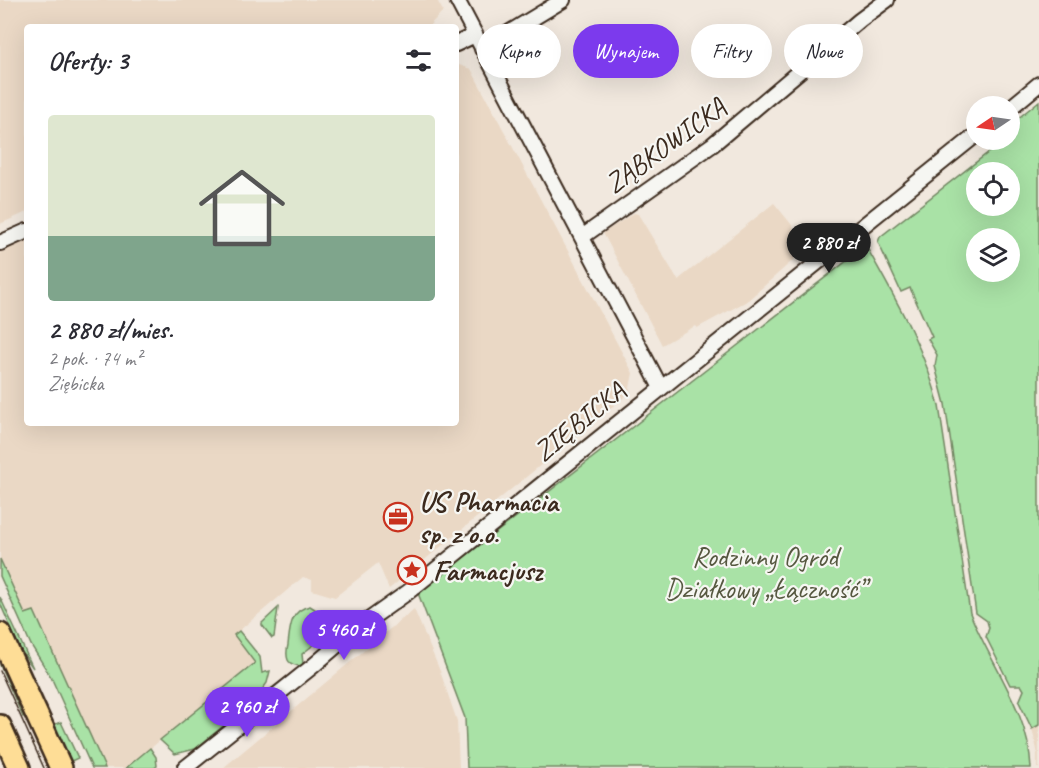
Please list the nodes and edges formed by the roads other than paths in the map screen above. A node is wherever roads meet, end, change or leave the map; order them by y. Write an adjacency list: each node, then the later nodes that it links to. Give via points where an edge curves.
1 (457, 0): 5 (street)
2 (563, 0): 4 (street)
3 (886, 0): 13 (street, ZĄBKOWICKA, via 712,145)
4 (525, 24)
5 (475, 35): 6 (street); 7 (street)
6 (477, 39)
7 (459, 43)
8 (498, 78): 13 (street)
9 (1039, 84): 10 (street)
10 (1020, 100)
11 (966, 143): 15 (street, ZIĘBICKA)
12 (24, 232): 14 (street)
13 (582, 237): 15 (street)
14 (0, 243)
15 (661, 388): 20 (street, ZIĘBICKA)
16 (0, 634): 19 (main road)
17 (0, 726): 18 (main road)
18 (19, 768)
19 (61, 768)
20 (184, 768)

